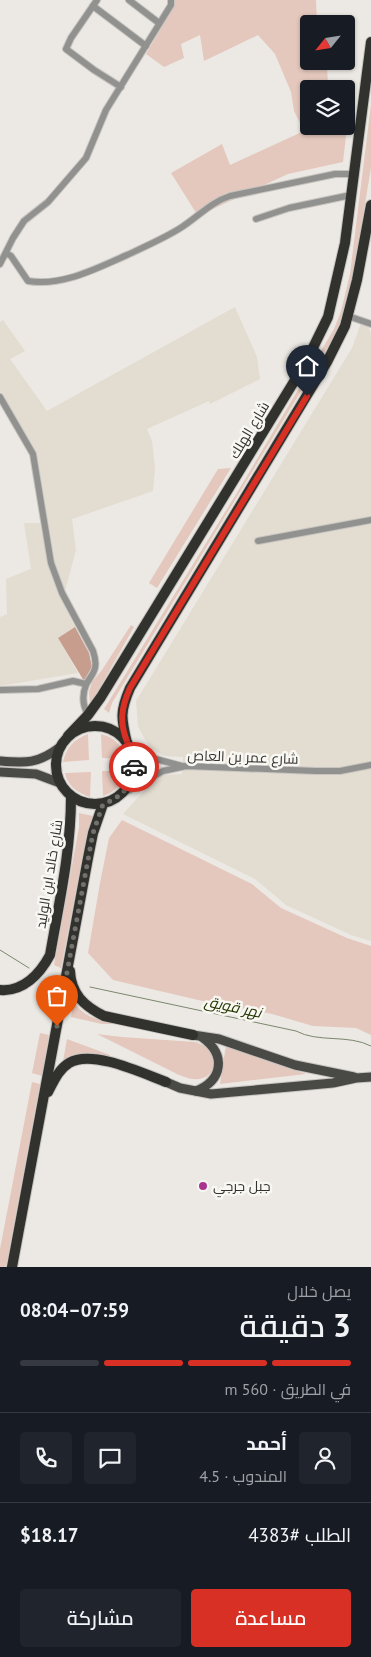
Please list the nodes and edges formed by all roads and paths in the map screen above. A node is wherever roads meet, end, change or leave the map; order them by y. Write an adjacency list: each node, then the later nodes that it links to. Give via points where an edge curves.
1 (129, 0): 4 (street)
2 (171, 0): 4 (street)
3 (95, 3): 6 (street); 7 (street, via 66,49)
4 (159, 22): 6 (street)
5 (371, 42): 8 (highway, شارع الهلك)
6 (146, 46): 7 (street)
7 (121, 87): 12 (street, via 106,110 86,158 48,202 24,221)
8 (353, 174): 9 (highway, شارع الهلك); 12 (street, via 334,174 218,200 167,236 83,274 62,280 28,281)
9 (351, 195): 11 (street, via 289,208); 21 (highway, شارع الهلك, via 345,243 328,317 306,362)
10 (371, 205): 14 (highway)
11 (256, 219)
12 (6, 253): 13 (street)
13 (0, 264)
14 (348, 316): 15 (street); 23 (highway, via 327,362 130,688 121,714)
15 (371, 322)
16 (0, 397): 19 (street, via 33,454 51,563 96,660 95,669)
17 (371, 520): 18 (street)
18 (258, 541)
19 (86, 684): 20 (street, via 73,681 38,688); 21 (street, via 84,708)
20 (0, 690)
21 (88, 716): 22 (highway, شارع الهلك)
22 (68, 736): 23 (highway, via 92,726 118,733); 24 (highway)
23 (127, 743): 27 (street, via 152,758); 30 (highway, via 134,764 131,781)
24 (60, 747): 25 (main road, via 49,756 29,763); 29 (highway, via 56,765)
25 (0, 762)
26 (371, 765): 27 (street, شارع عمر بن العاص, via 340,771)
27 (186, 766): 30 (street, شارع عمر بن العاص, via 163,771)
28 (0, 772): 29 (main road, via 36,774)
29 (60, 783): 31 (highway)
30 (121, 795): 32 (highway)
31 (71, 797): 32 (highway, via 83,803); 34 (highway, شارع خالد ابن الوليد, via 69,850 50,955 31,980 8,991)
32 (103, 804): 33 (highway, via 89,850)
33 (70, 960): 35 (highway, via 71,982 79,999 93,1011); 40 (highway)
34 (0, 990)
35 (193, 1035): 37 (main road, via 219,1039 295,1065); 39 (main road, via 211,1044 218,1062 212,1081)
36 (371, 1077): 37 (main road)
37 (356, 1078): 39 (main road, via 226,1093)
38 (166, 1082): 39 (main road); 40 (highway, via 86,1058 59,1071)
39 (195, 1091)
40 (43, 1101): 41 (highway)
41 (12, 1267)

